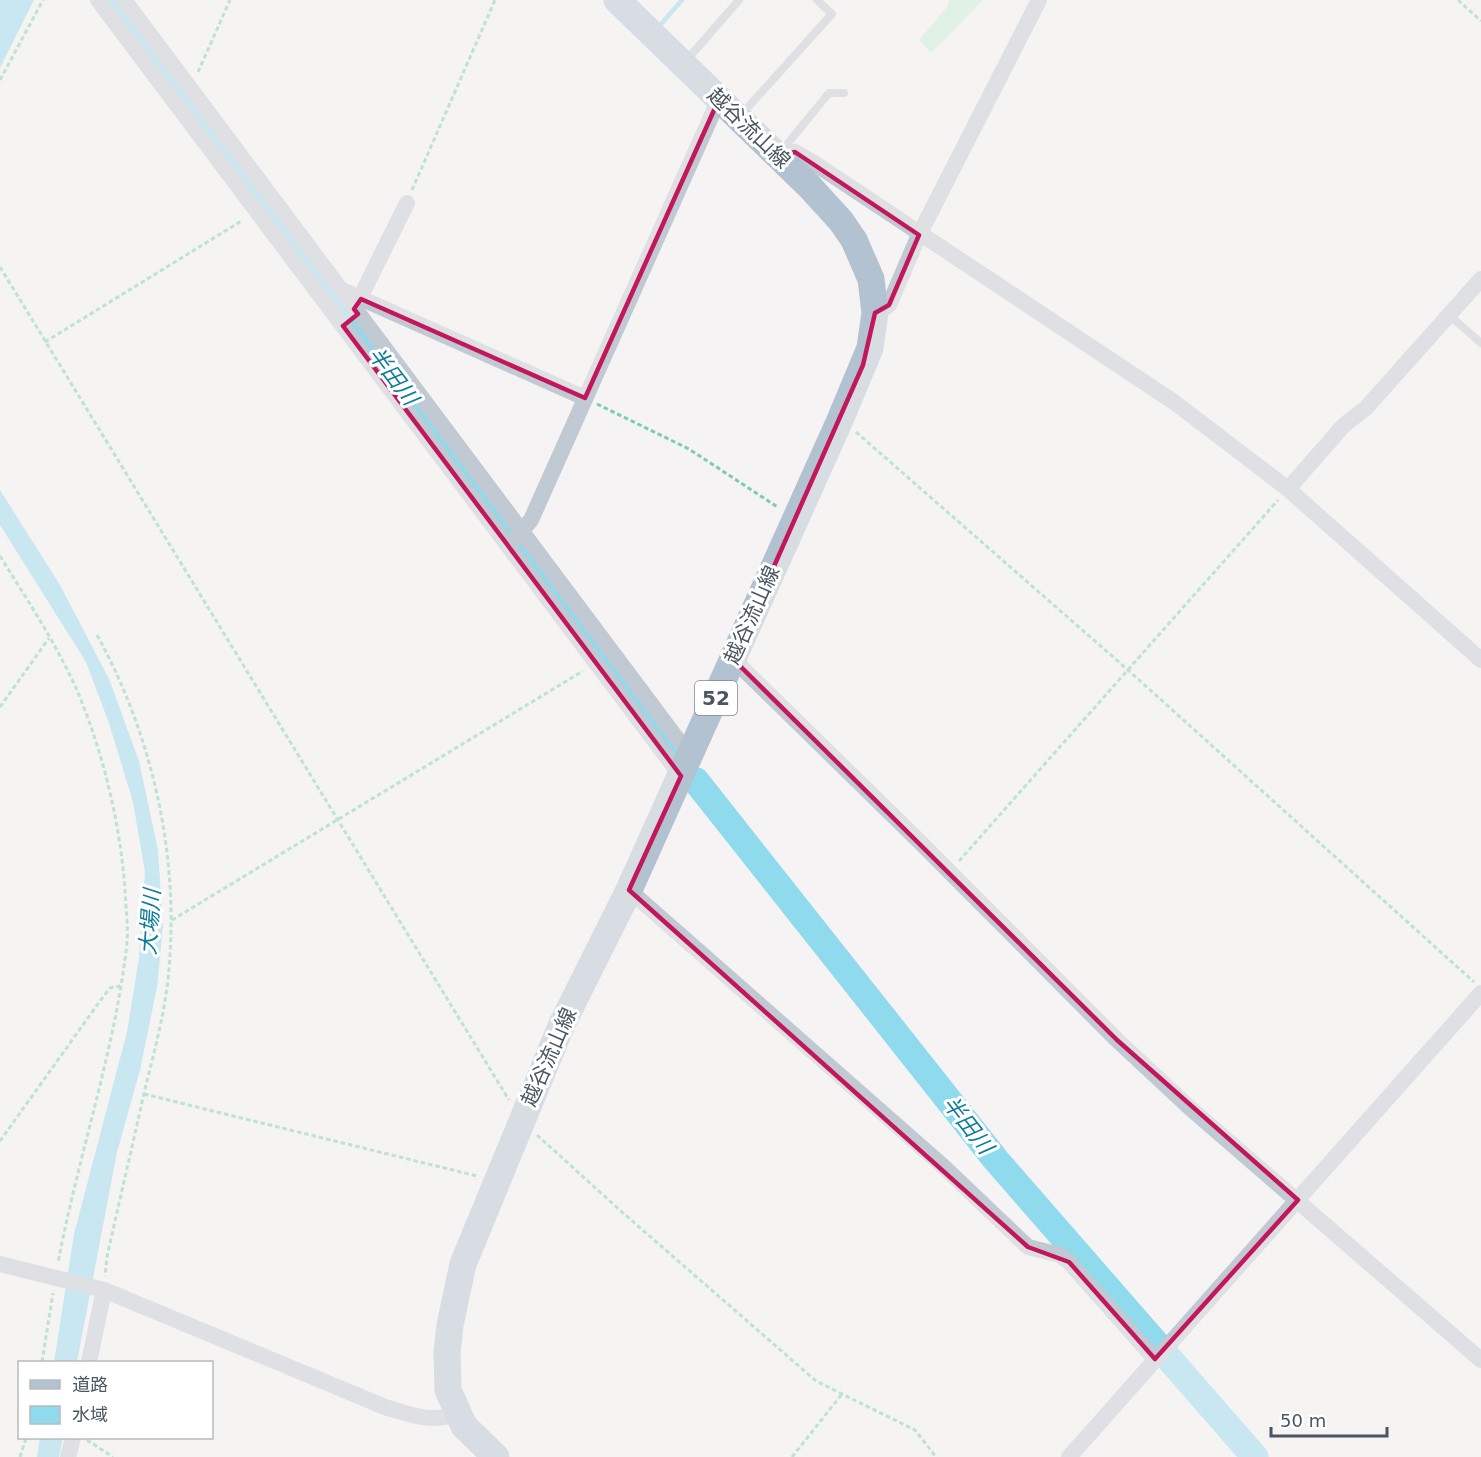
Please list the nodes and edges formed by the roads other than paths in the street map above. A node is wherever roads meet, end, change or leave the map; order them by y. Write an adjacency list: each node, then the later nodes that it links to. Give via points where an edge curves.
1 (98, 0): 16 (street, via 257,212)
2 (124, 0): 16 (street, via 338,288)
3 (617, 0): 7 (main road, 越谷流山線 / 52)
4 (739, 0): 7 (lane)
5 (817, 0): 10 (lane, via 832,14)
6 (1040, 0): 13 (street)
7 (683, 64): 9 (main road, 越谷流山線 / 52)
8 (844, 93): 11 (lane, via 830,93 788,143)
9 (719, 99): 10 (main road, 越谷流山線 / 52); 19 (street)
10 (739, 118): 11 (main road, 越谷流山線 / 52)
11 (787, 156): 13 (street, via 853,188); 15 (main road, 越谷流山線 / 52, via 854,240 871,279)
12 (406, 203): 16 (street)
13 (920, 235): 15 (street, via 888,305); 20 (street, via 1174,402)
14 (1481, 279): 17 (street)
15 (875, 313): 22 (main road, 越谷流山線 / 52, via 870,348)
16 (353, 314): 19 (street); 21 (street)
17 (1449, 315): 18 (lane); 20 (street)
18 (1481, 343)
19 (585, 398): 21 (street, via 531,520)
20 (1288, 489): 23 (street)
21 (514, 540): 24 (street); 24 (street, via 594,663)
22 (733, 659): 24 (main road, 越谷流山線 / 52); 27 (street, via 1157,1078)
23 (1481, 660)
24 (685, 766): 25 (main road, 越谷流山線 / 52)
25 (629, 890): 30 (street, via 944,1167 1028,1248 1060,1255 1069,1262); 33 (main road, 越谷流山線 / 52, via 562,1024 464,1264 450,1325 446,1378)
26 (1481, 993): 27 (street)
27 (1298, 1200): 30 (street); 31 (street)
28 (0, 1264): 29 (street)
29 (100, 1289): 32 (street); 33 (street, via 386,1407 421,1418 442,1419)
30 (1159, 1354): 37 (street)
31 (1481, 1360)
32 (89, 1361)
33 (457, 1414): 36 (main road, 越谷流山線 / 52, via 475,1439)
34 (72, 1439): 35 (street)
35 (68, 1457)
36 (496, 1457)
37 (1069, 1457)

